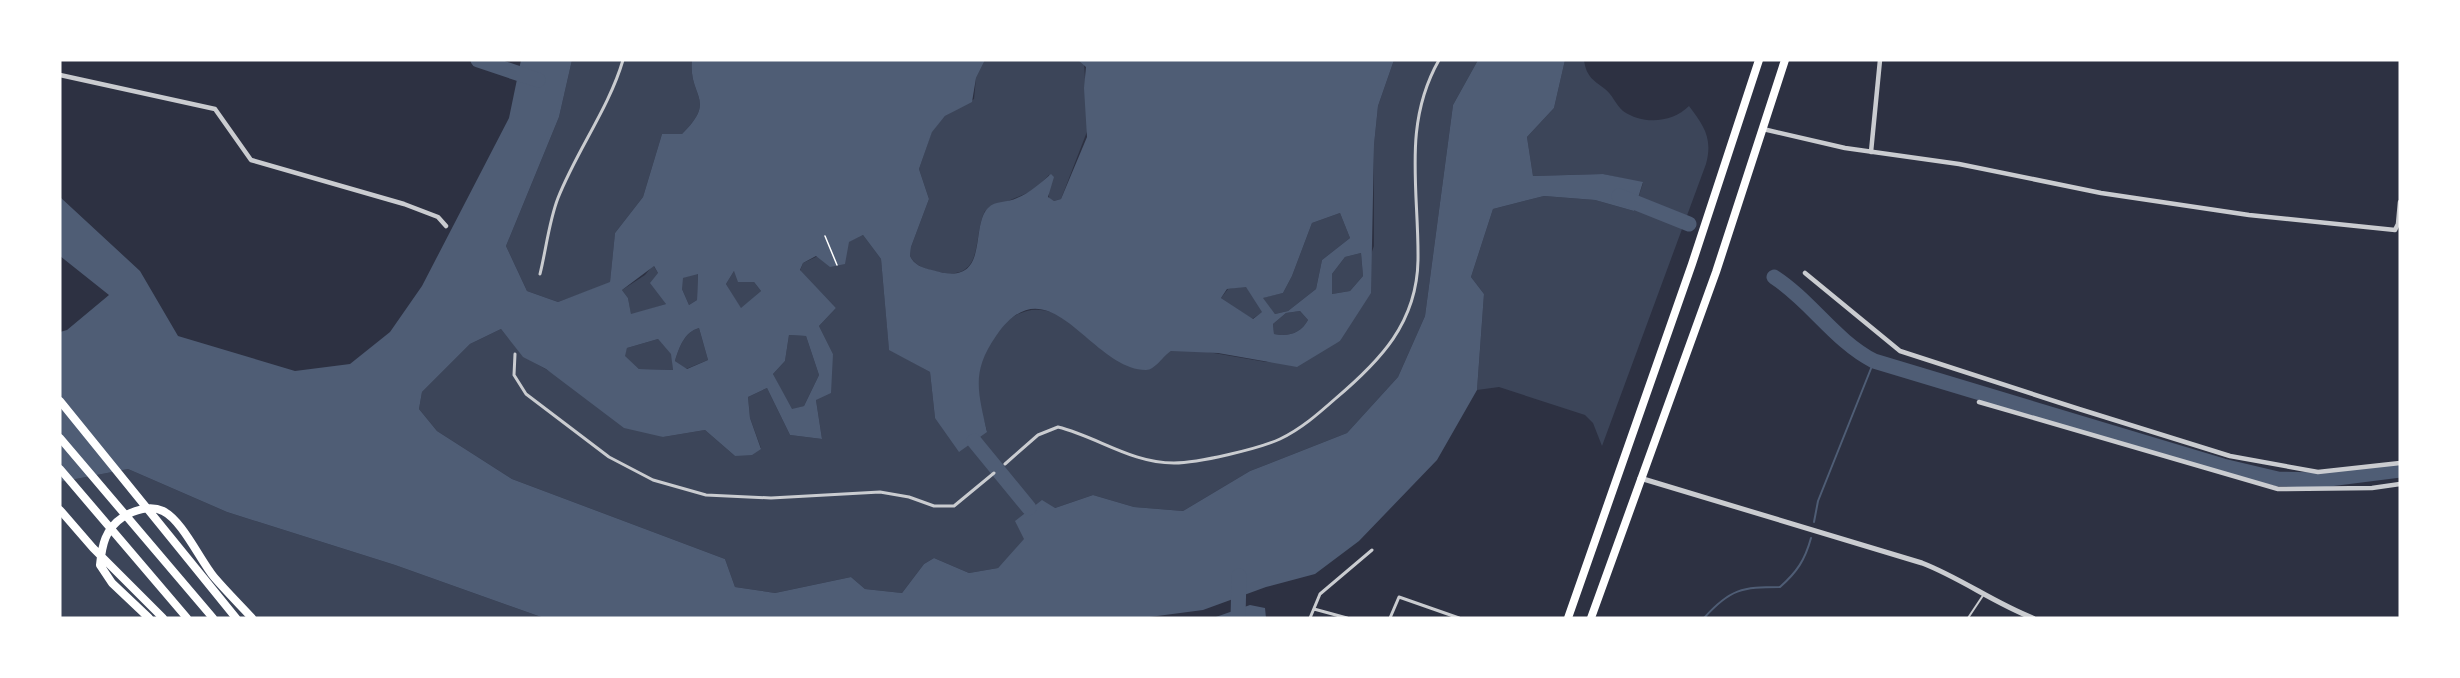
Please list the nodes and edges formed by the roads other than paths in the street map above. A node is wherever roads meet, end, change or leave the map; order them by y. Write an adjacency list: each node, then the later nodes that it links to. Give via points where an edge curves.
1 (623, 60): 12 (street, via 614,89 557,200)
2 (1439, 60): 18 (street, via 1417,124 1413,160 1418,262 1412,303 1401,328 1372,367 1304,426 1279,440 1175,463 1146,461 1058,427 1038,435)
3 (1759, 60): 37 (highway)
4 (1785, 60): 7 (highway)
5 (1880, 60): 8 (street)
6 (60, 75): 10 (street, via 215,109 251,160 404,204 438,217)
7 (1762, 129): 8 (street); 21 (highway, via 1716,272)
8 (1871, 152): 9 (street, via 1959,164 2101,193 2395,230)
9 (2400, 202)
10 (447, 226)
11 (1805, 273): 17 (street, via 1900,351 2070,406 2230,456 2318,472)
12 (540, 274)
13 (515, 354): 20 (street, via 514,375 526,394 609,457 653,480 706,495 771,498 880,492 909,496 934,506 954,506)
14 (60, 401): 31 (highway)
15 (1979, 402): 22 (street, via 2278,489)
16 (60, 438): 30 (highway)
17 (2400, 463)
18 (1005, 464)
19 (60, 469): 29 (highway)
20 (994, 473)
21 (1640, 478): 25 (street, via 1922,563); 38 (highway)
22 (2400, 484)
23 (60, 510): 28 (highway)
24 (1372, 550): 26 (street, via 1320,594)
25 (1984, 594): 39 (lane); 40 (street)
26 (1314, 609): 33 (street); 34 (street)
27 (149, 618): 32 (highway, via 112,583 100,565 106,534 117,521 142,508 162,511 175,521 214,577)
28 (163, 618)
29 (187, 618)
30 (213, 618)
31 (236, 618)
32 (252, 618)
33 (1310, 618)
34 (1347, 618)
35 (1390, 618): 36 (street, via 1399,597)
36 (1460, 618)
37 (1568, 618)
38 (1591, 618)
39 (1968, 618)
40 (2033, 618)

